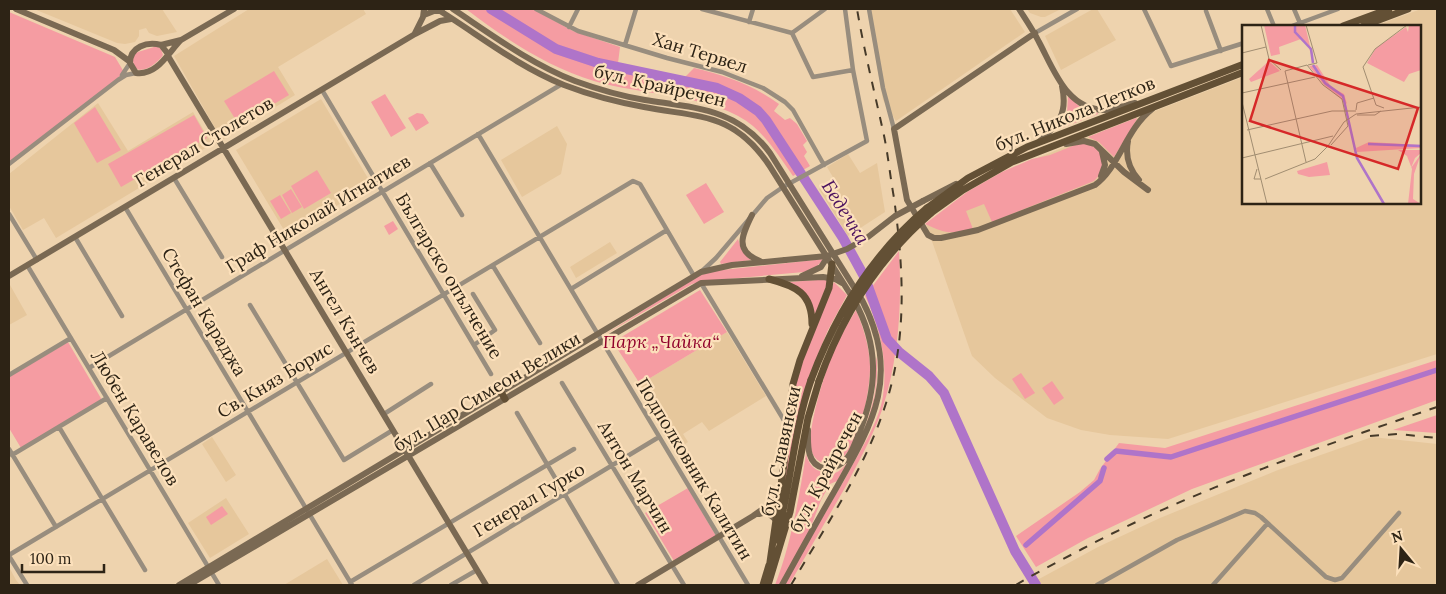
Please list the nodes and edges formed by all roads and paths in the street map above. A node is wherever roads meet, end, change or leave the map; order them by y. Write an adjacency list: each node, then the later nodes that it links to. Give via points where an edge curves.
1 (16, 9): 41 (main road)
2 (234, 9): 36 (main road)
3 (453, 9): 23 (main road, бул. Крайречен)
4 (536, 9): 32 (street, Хан Тервел)
5 (578, 9): 32 (street)
6 (636, 9): 38 (street)
7 (702, 9): 25 (street)
8 (752, 9): 25 (street)
9 (825, 9): 33 (street)
10 (844, 9): 47 (street)
11 (869, 9): 56 (street)
12 (1019, 9): 34 (main road)
13 (1077, 9): 34 (street)
14 (1144, 9): 42 (street, via 1171,66)
15 (1267, 9): 28 (street)
16 (1294, 9): 27 (street)
17 (1338, 9): 27 (street)
18 (1389, 9): 30 (main road)
19 (1408, 9): 31 (main road)
20 (438, 10): 22 (main road); 23 (main road); 24 (main road, бул. Крайречен); 26 (main road, via 440,17)
21 (1206, 11): 42 (street)
22 (424, 12): 35 (main road)
23 (460, 13): 68 (main road, бул. Крайречен, via 534,61 574,80 624,96 708,110 733,119 759,140)
24 (453, 19): 26 (main road, Генерал Столетов); 52 (main road, бул. Крайречен, via 508,56)
25 (749, 22): 33 (street)
26 (436, 23): 35 (main road, Генерал Столетов)
27 (1300, 23): 29 (street)
28 (1274, 25)
29 (1295, 25)
30 (1346, 25)
31 (1366, 25)
32 (569, 27): 38 (street, Хан Тервел)
33 (792, 33): 47 (street, via 813,77)
34 (1034, 33): 53 (main road); 56 (main road)
35 (415, 34): 54 (main road, Генерал Столетов)
36 (181, 40): 37 (main road); 43 (main road)
37 (161, 45): 40 (main road, via 151,44); 43 (main road)
38 (625, 45): 65 (street, Хан Тервел, via 722,72 775,95 796,114)
39 (1242, 45): 42 (street)
40 (135, 49): 41 (main road); 44 (main road)
41 (114, 50): 44 (main road)
42 (1221, 51)
43 (168, 55): 46 (main road); 48 (main road, Ангел Кънчев)
44 (129, 62): 49 (main road); 51 (street)
45 (1242, 65): 55 (main road, бул. Никола Петков)
46 (158, 66): 48 (main road, via 168,66); 49 (main road, via 147,73)
47 (853, 70): 65 (street, бул. Цар Симеон Велики, via 867,140)
48 (178, 72): 60 (main road, Ангел Кънчев)
49 (136, 73): 51 (street)
50 (1242, 73): 55 (main road, бул. Никола Петков)
51 (118, 80): 64 (street)
52 (562, 84): 57 (street, Граф Николай Игнатиев); 69 (main road, бул. Крайречен, via 645,108 704,116 729,126 756,146)
53 (1061, 85): 55 (main road, via 1077,102 1098,109); 59 (main road, via 1062,115)
54 (322, 90): 60 (main road, Генерал Столетов); 71 (street, Българско опълчение)
55 (1154, 102): 58 (main road); 59 (main road, бул. Никола Петков)
56 (894, 129): 70 (main road, via 907,200 922,227 934,238 978,230)
57 (478, 134): 63 (street, Граф Николай Игнатиев); 79 (street, Подполковник Калитин)
58 (1130, 136): 62 (main road); 62 (main road, via 1127,157 1130,168 1148,190)
59 (1041, 146): 61 (main road, via 1084,141 1092,142); 67 (main road, бул. Никола Петков, via 1006,157); 73 (main road, бул. Никола Петков)
60 (224, 148): 66 (main road, Генерал Столетов); 81 (main road, Ангел Кънчев)
61 (1101, 149): 62 (main road); 70 (main road, via 1105,168 1098,180)
62 (1114, 162): 70 (main road, via 1100,181)
63 (430, 163): 71 (street, Граф Николай Игнатиев); 75 (street)
64 (9, 164)
65 (824, 164): 68 (street, бул. Цар Симеон Велики)
66 (174, 178): 72 (main road, Генерал Столетов); 82 (street)
67 (968, 178): 73 (main road, бул. Никола Петков); 85 (main road, бул. Цар Симеон Велики, bridge, via 895,216 847,250 827,256)
68 (790, 184): 69 (street, бул. Цар Симеон Велики); 80 (main road, бул. Крайречен)
69 (783, 187): 76 (street, бул. Цар Симеон Велики, via 767,198); 84 (main road, бул. Крайречен)
70 (1087, 188)
71 (383, 192): 81 (street, Граф Николай Игнатиев); 97 (street, Българско опълчение)
72 (125, 207): 78 (main road, Генерал Столетов); 99 (street, Стефан Караджа)
73 (929, 211): 111 (main road, бул. Славянски, bridge, via 896,237 862,278 836,321)
74 (9, 214): 83 (street)
75 (462, 215)
76 (752, 216): 85 (main road, via 743,233 742,244 750,256); 88 (street, бул. Цар Симеон Велики, via 716,258)
77 (667, 230): 79 (street, Св. Княз Борис, via 640,184 633,182); 88 (street); 95 (street)
78 (74, 237): 83 (main road, Генерал Столетов); 100 (street)
79 (540, 237): 87 (street, Св. Княз Борис); 95 (street, Подполковник Калитин)
80 (829, 247): 84 (main road); 164 (main road, бул. Крайречен, via 870,317 878,343 880,388 874,415 857,452)
81 (285, 250): 99 (street, Граф Николай Игнатиев); 107 (main road, Ангел Кънчев)
82 (222, 257)
83 (37, 260): 86 (main road, Генерал Столетов)
84 (830, 261): 90 (main road); 92 (main road, via 815,271); 94 (main road, бул. Крайречен)
85 (763, 262): 88 (main road, бул. Цар Симеон Велики, via 718,267)
86 (27, 265): 89 (main road, Генерал Столетов); 103 (street, Любен Каравелов)
87 (493, 266): 97 (street, Св. Княз Борис); 105 (street)
88 (696, 275): 102 (main road, бул. Цар Симеон Велики)
89 (9, 276)
90 (831, 278): 92 (main road, бул. Цар Симеон Велики); 94 (main road, бул. Цар Симеон Велики); 101 (main road)
91 (770, 279): 92 (main road, бул. Цар Симеон Велики); 93 (main road, бул. Цар Симеон Велики); 101 (main road, via 802,292 810,307)
92 (791, 279)
93 (701, 283): 104 (main road, бул. Цар Симеон Велики); 122 (street)
94 (845, 285): 120 (main road, бул. Крайречен, via 869,335 874,383 866,418 842,464 821,468 811,459)
95 (571, 289): 102 (street, Подполковник Калитин)
96 (473, 294): 106 (street, via 495,330)
97 (444, 295): 106 (street, Българско опълчение); 107 (street, Св. Княз Борис)
98 (250, 305): 112 (street)
99 (186, 310): 108 (street, Граф Николай Игнатиев); 117 (street, Стефан Караджа)
100 (122, 316)
101 (812, 328): 122 (main road, via 793,384)
102 (598, 334): 104 (street, Подполковник Калитин); 115 (main road, бул. Цар Симеон Велики)
103 (71, 338): 108 (street, Любен Каравелов); 110 (street)
104 (602, 341): 115 (main road, бул. Цар Симеон Велики); 124 (street, Подполковник Калитин)
105 (540, 343)
106 (474, 345): 109 (street, Българско опълчение)
107 (347, 353): 112 (street, Св. Княз Борис); 119 (main road, Ангел Кънчев)
108 (89, 368): 116 (street, Любен Каравелов)
109 (491, 374)
110 (9, 375)
111 (815, 380): 120 (main road, бул. Славянски); 146 (main road, бул. Славянски, via 798,424 786,505)
112 (297, 383): 117 (street, Св. Княз Борис); 123 (street, via 344,460)
113 (562, 383): 130 (street, Антон Марчин)
114 (430, 384): 119 (street)
115 (503, 395): 127 (main road, бул. Цар Симеон Велики)
116 (107, 398): 121 (street); 131 (street, Любен Каравелов)
117 (248, 412): 131 (street, Св. Княз Борис); 135 (street, Стефан Караджа)
118 (517, 413): 129 (street)
119 (384, 414): 123 (main road, Ангел Кънчев)
120 (808, 418): 163 (main road, бул. Славянски, via 790,512)
121 (59, 427): 128 (street); 134 (street)
122 (788, 427): 133 (main road)
123 (393, 430): 127 (main road, Ангел Кънчев)
124 (659, 438): 130 (street, Генерал Гурко); 142 (street, Подполковник Калитин)
125 (9, 449): 128 (street)
126 (574, 449): 129 (street)
127 (407, 453): 135 (main road, бул. Цар Симеон Велики); 139 (main road, Ангел Кънчев)
128 (12, 455): 141 (street)
129 (547, 465): 132 (street); 139 (street)
130 (612, 466): 132 (street, Генерал Гурко); 145 (street, Антон Марчин)
131 (151, 470): 134 (street, Св. Княз Борис); 148 (street, Любен Каравелов)
132 (564, 495): 143 (street, Генерал Гурко); 158 (street)
133 (780, 495): 137 (main road); 138 (main road)
134 (103, 499): 141 (street, Св. Княз Борис); 147 (street)
135 (307, 512): 148 (main road, бул. Цар Симеон Велики); 150 (street, Стефан Караджа)
136 (1399, 514): 140 (street, via 1342,578 1335,580 1326,577)
137 (753, 516): 138 (main road, via 767,512); 142 (main road)
138 (776, 520): 146 (main road)
139 (449, 524): 143 (main road, Ангел Кънчев); 150 (street)
140 (1267, 524): 165 (street, via 1254,513 1234,514 1178,540); 166 (street)
141 (56, 527): 144 (street, Св. Княз Борис)
142 (719, 537): 145 (main road); 161 (street, Подполковник Калитин)
143 (467, 553): 149 (main road, Ангел Кънчев); 155 (street, Генерал Гурко)
144 (9, 556): 151 (street)
145 (672, 565): 159 (main road); 160 (street, Антон Марчин)
146 (769, 568): 162 (main road, бул. Славянски)
147 (145, 570)
148 (210, 570): 152 (main road, бул. Цар Симеон Велики); 153 (main road, бул. Цар Симеон Велики); 154 (street, Любен Каравелов)
149 (477, 570): 156 (street); 157 (main road, Ангел Кънчев)
150 (351, 584)
151 (26, 585)
152 (179, 585)
153 (189, 585)
154 (219, 585)
155 (414, 585)
156 (452, 585)
157 (486, 585)
158 (618, 585)
159 (638, 585)
160 (684, 585)
161 (748, 585)
162 (763, 585)
163 (768, 585)
164 (782, 585)
165 (1097, 585)
166 (1213, 585)

